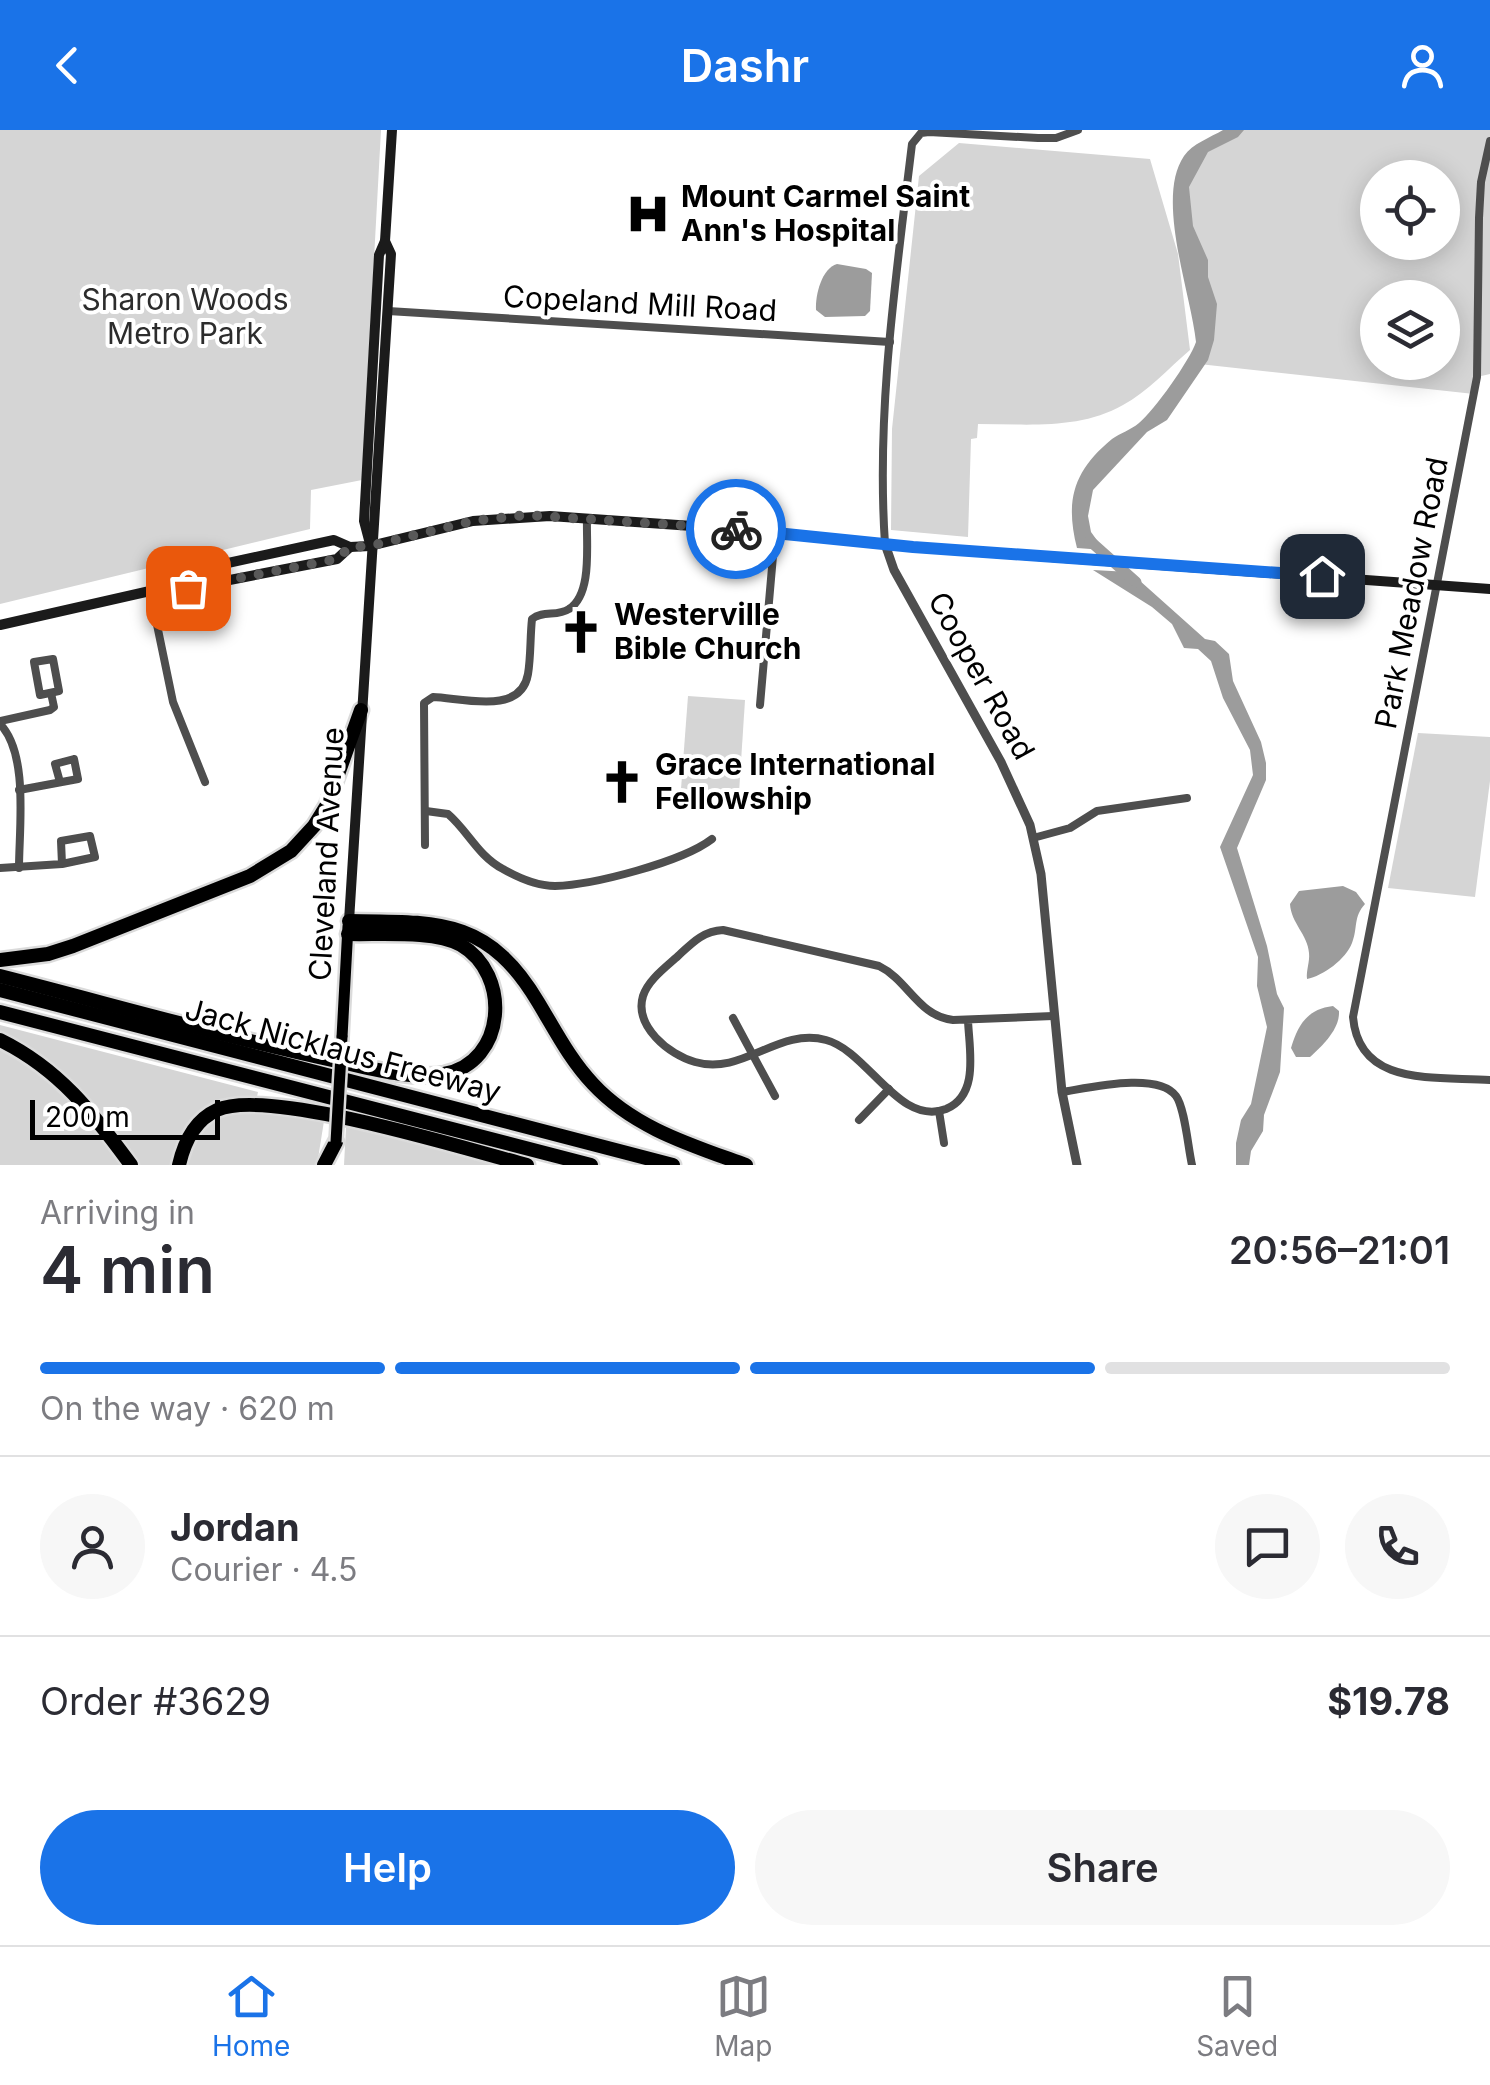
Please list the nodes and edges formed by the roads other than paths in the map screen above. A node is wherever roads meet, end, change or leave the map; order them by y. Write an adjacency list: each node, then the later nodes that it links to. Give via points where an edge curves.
1 (392, 130): 4 (main road)
2 (1078, 130): 6 (street, Cooper Road, via 1056,138 928,132 915,138)
3 (1490, 141): 12 (street, Park Meadow Road, via 1479,218 1477,377)
4 (385, 241): 5 (main road, via 392,254); 10 (main road, via 378,256 364,521)
5 (388, 311): 6 (street, Copeland Mill Road); 10 (main road)
6 (890, 342): 9 (street, Cooper Road, via 882,446)
7 (587, 518): 8 (main road); 10 (main road, via 473,521); 24 (street, via 580,598 569,609 532,619 526,685 517,696 432,697 424,703)
8 (774, 533): 9 (main road); 17 (street)
9 (885, 544): 12 (main road); 25 (street, Cooper Road)
10 (370, 546): 11 (main road); 18 (main road, Cleveland Avenue)
11 (350, 547): 14 (main road, via 337,559); 14 (main road, via 334,540 174,574 159,578)
12 (1438, 585): 13 (main road); 41 (street, Park Meadow Road, via 1353,1017 1362,1050 1378,1066)
13 (1490, 589)
14 (150, 591): 15 (main road); 21 (street, via 174,702)
15 (0, 624)
16 (51, 693): 16 (street, via 40,695 34,662 53,659 59,691); 19 (street, via 50,710)
17 (760, 705)
18 (360, 710): 31 (main road, Cleveland Avenue); 32 (highway, via 328,806 291,851 250,876 73,946)
19 (0, 722): 22 (street, via 10,734)
20 (60, 782): 22 (street)
21 (204, 782)
22 (19, 790): 30 (street)
23 (1187, 798): 25 (street, via 1097,810 1070,828)
24 (426, 811): 26 (street, via 448,814 500,868 553,886 632,871); 27 (street)
25 (1034, 838): 36 (street, Cooper Road)
26 (712, 839)
27 (425, 845)
28 (62, 864): 28 (street, via 94,857 90,836 62,841); 30 (street)
29 (0, 868): 30 (street)
30 (19, 868)
31 (348, 928): 33 (highway, via 436,937 460,944 486,966 496,998 493,1028 468,1064 443,1074 382,1070); 47 (main road, Cleveland Avenue, bridge); 56 (highway, via 446,926 489,944 522,976 575,1062 617,1106 666,1135)
32 (0, 960)
33 (0, 976)
34 (0, 990): 55 (highway, Jack Nicklaus Freeway)
35 (0, 1012): 54 (highway, Jack Nicklaus Freeway)
36 (1053, 1016): 38 (street); 43 (street, Cooper Road)
37 (732, 1018): 40 (street)
38 (968, 1020): 40 (street, via 937,1017 879,966 723,930 702,935 652,980 643,998 644,1018 686,1059 728,1064); 45 (street, via 968,1088 958,1102)
39 (0, 1040): 49 (highway, via 70,1087)
40 (753, 1055): 42 (street, via 790,1038 823,1039 844,1048); 44 (street)
41 (1490, 1080)
42 (889, 1089): 45 (street, via 916,1109); 46 (street)
43 (1062, 1092): 57 (street, Cooper Road); 58 (street, via 1118,1083 1161,1085 1178,1098)
44 (776, 1096)
45 (938, 1111): 48 (street)
46 (860, 1120)
47 (336, 1142): 51 (highway); 52 (main road, Cleveland Avenue)
48 (944, 1142)
49 (131, 1165)
50 (179, 1165): 53 (highway, via 188,1138 205,1118 254,1104 301,1108)
51 (324, 1165)
52 (334, 1165)
53 (527, 1165)
54 (591, 1165)
55 (673, 1165)
56 (746, 1165)
57 (1077, 1165)
58 (1192, 1165)

